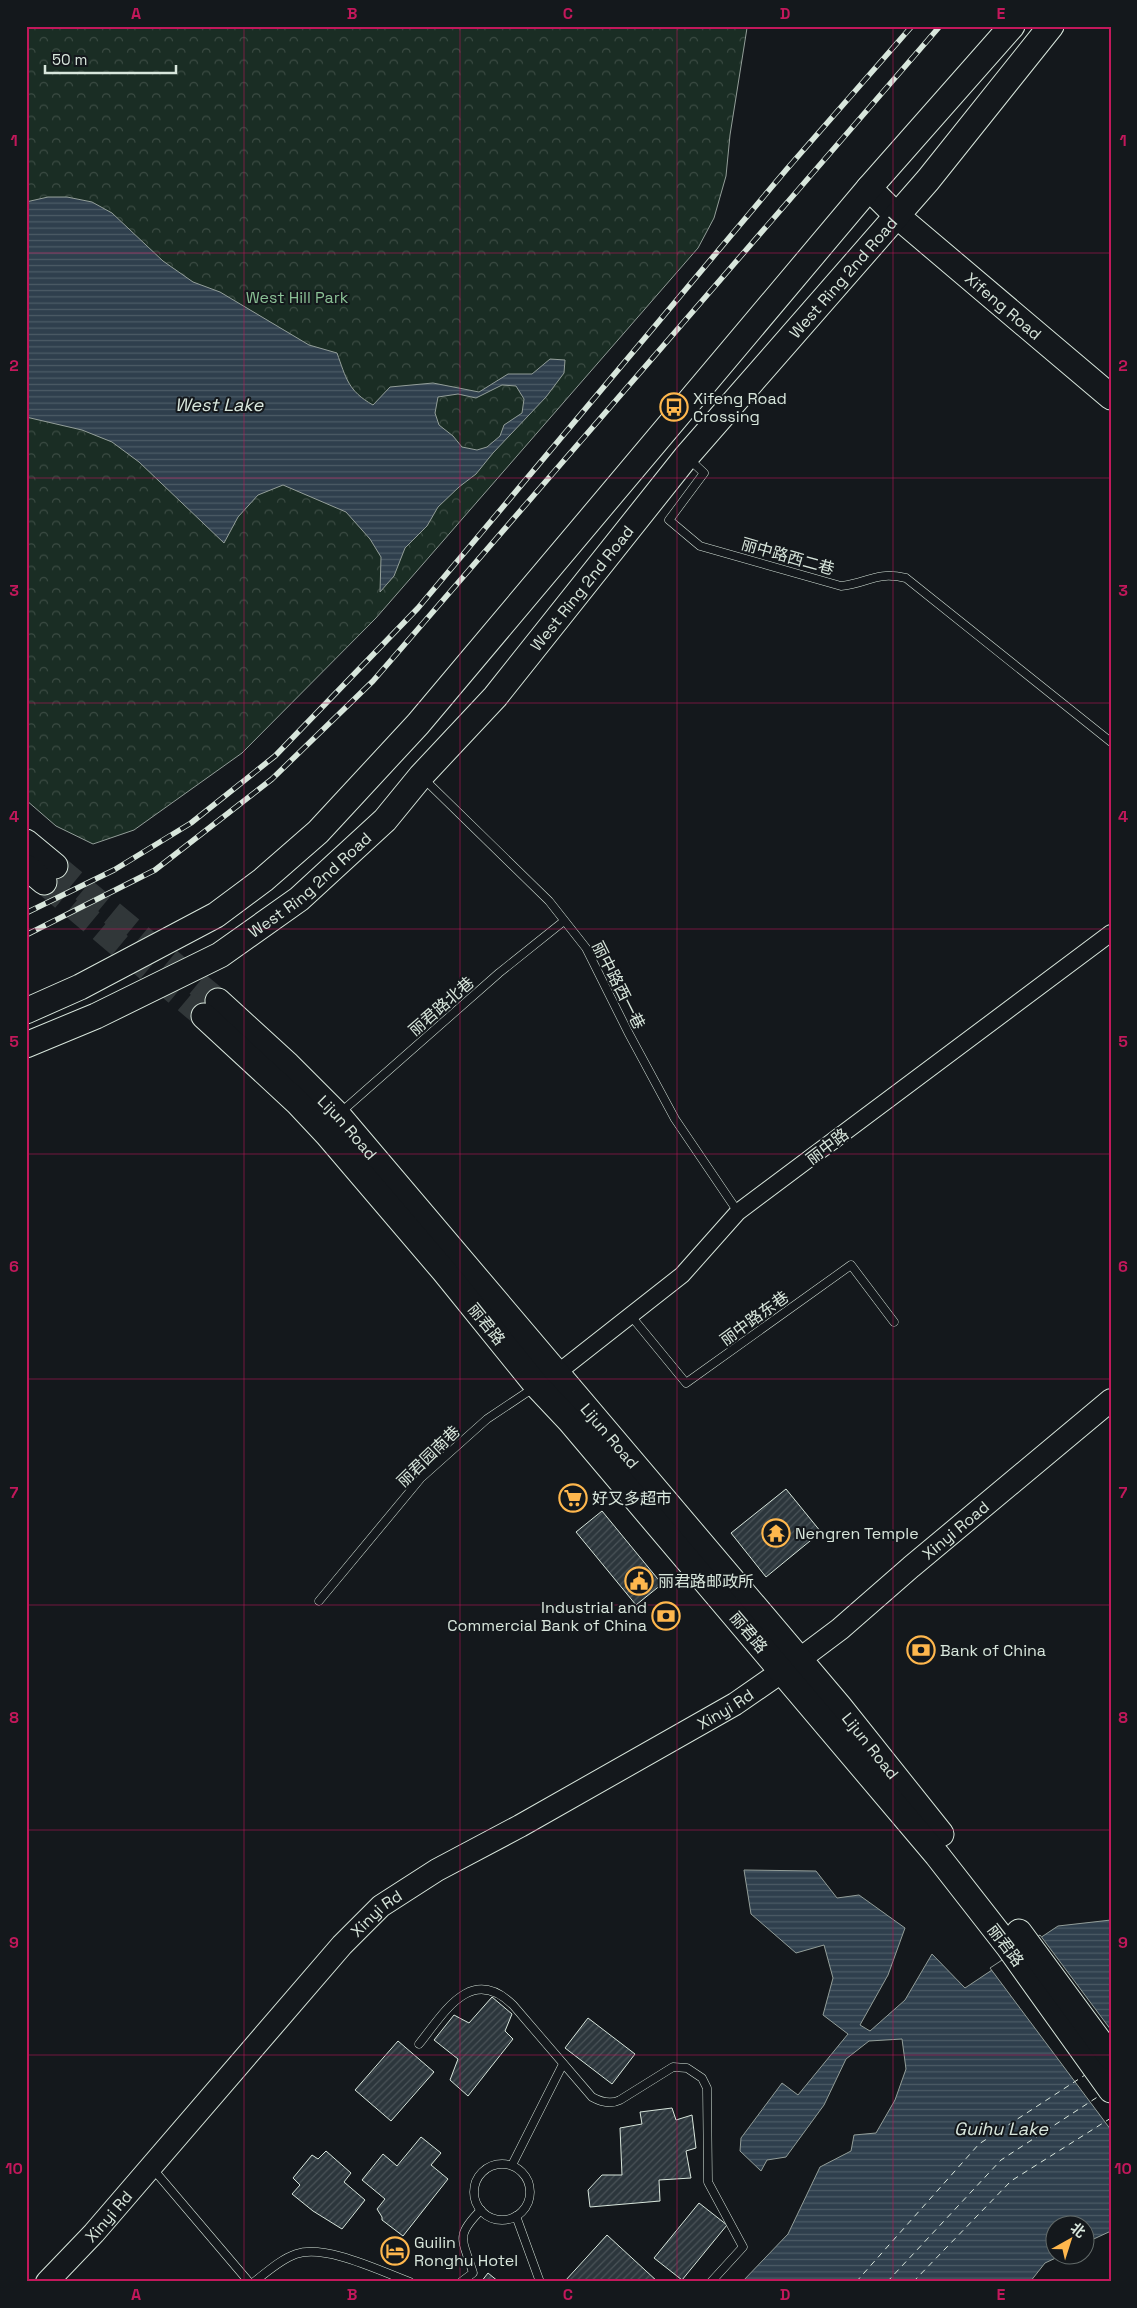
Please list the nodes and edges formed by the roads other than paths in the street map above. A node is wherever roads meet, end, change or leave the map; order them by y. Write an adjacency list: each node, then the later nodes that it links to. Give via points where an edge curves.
1 (1012, 26): 3 (main road, West Ring 2nd Road)
2 (1051, 26): 4 (main road, West Ring 2nd Road, via 928,180)
3 (869, 188): 4 (main road, Xifeng Road); 14 (main road, West Ring 2nd Road, via 418,724 318,832 263,880 216,915 80,987)
4 (896, 215): 5 (main road, Xifeng Road); 6 (main road, West Ring 2nd Road)
5 (1111, 397)
6 (686, 457): 7 (lane, 丽中路西二巷, via 704,473 669,520 700,546 841,586 889,574 906,578); 8 (main road, West Ring 2nd Road, via 494,697)
7 (1111, 742)
8 (420, 776): 11 (lane, 丽中路西一巷, via 549,901); 15 (main road, West Ring 2nd Road, via 385,820 299,899 220,955 96,1016)
9 (26, 842): 10 (main road)
10 (42, 871)
11 (564, 921): 16 (lane, 丽君路北巷, via 499,973); 17 (lane, 丽中路西一巷, via 586,948 675,1119)
12 (1111, 933): 17 (street, 丽中路)
13 (211, 1008): 16 (main road, Lijun Road, via 288,1065); 20 (main road, 丽君路, via 327,1134 444,1271)
14 (26, 1011)
15 (26, 1045)
16 (338, 1115): 20 (main road, Lijun Road, via 419,1208)
17 (738, 1212): 18 (street, 丽中路, via 682,1275)
18 (631, 1316): 19 (lane, 丽中路东巷, via 686,1383 851,1265); 20 (street, 丽中路)
19 (894, 1322)
20 (546, 1380): 22 (lane, 丽君园南巷, via 487,1419 421,1478); 23 (main road, Lijun Road)
21 (1111, 1400): 23 (main road, Xinyi Road, via 840,1629)
22 (319, 1600)
23 (791, 1665): 24 (main road, Lijun Road); 30 (main road, Xinyi Rd, via 735,1704 437,1870 381,1906 342,1945)
24 (1014, 1940): 26 (main road); 28 (main road, 丽君路)
25 (419, 2044): 27 (lane, via 462,1994 489,1990 503,1995 513,2005)
26 (1111, 2057)
27 (563, 2064): 29 (lane); 39 (lane, via 592,2097 608,2103 620,2100 673,2067 694,2071 705,2082 708,2182 743,2247)
28 (1111, 2090)
29 (512, 2165): 31 (lane, via 494,2165 480,2175 474,2193); 32 (lane, via 526,2177 530,2194 523,2210)
30 (151, 2166): 33 (main road, Xinyi Rd); 34 (lane)
31 (481, 2210): 32 (lane, via 497,2220); 37 (lane, via 463,2232 462,2239 473,2273)
32 (516, 2216): 38 (lane)
33 (47, 2282)
34 (249, 2282)
35 (254, 2282): 36 (lane, via 294,2254 323,2251)
36 (410, 2282)
37 (461, 2282)
38 (540, 2282)
39 (711, 2282)

